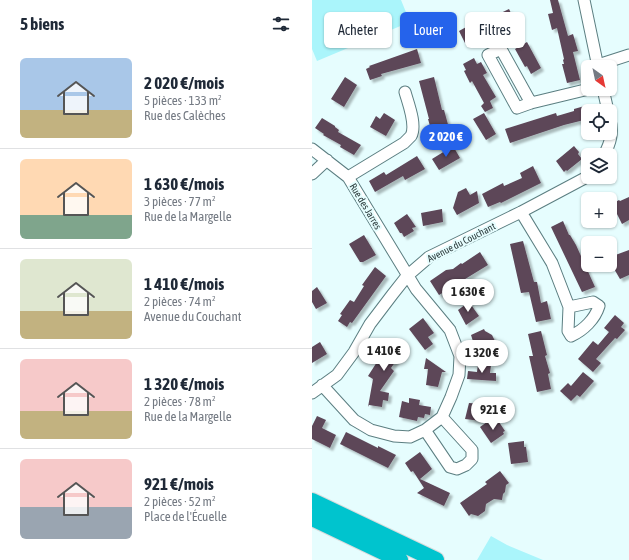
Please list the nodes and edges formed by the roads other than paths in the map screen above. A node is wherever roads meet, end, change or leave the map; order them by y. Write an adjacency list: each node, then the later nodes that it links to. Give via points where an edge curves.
1 (584, 0): 3 (street)
2 (629, 55): 4 (street)
3 (597, 60)
4 (615, 60)
5 (581, 91): 7 (street)
6 (405, 92): 11 (street, via 413,128 411,136 404,143)
7 (531, 103): 7 (street, via 501,49 488,55 517,108)
8 (312, 149): 9 (street, Rue des Jarres)
9 (327, 160): 10 (street); 11 (street, Rue des Jarres)
10 (312, 174)
11 (348, 177): 14 (street, Rue des Jarres)
12 (581, 181): 13 (street, Avenue du Couchant)
13 (521, 212): 14 (street, Avenue du Couchant, via 428,257); 15 (street, via 552,263)
14 (407, 276): 16 (street, Avenue du Couchant, via 370,324 354,352 337,374); 18 (street, Rue des Jarres, via 450,330 460,356 459,375)
15 (569, 307)
16 (322, 385): 17 (street, Avenue du Couchant); 19 (street, via 354,420 371,430 394,436 410,436)
17 (312, 393)
18 (442, 417): 19 (street); 19 (street, via 472,450 472,459 466,465 457,469 450,467)
19 (425, 430)
20 (312, 501): 23 (highway)
21 (312, 518): 22 (highway)
22 (400, 560)
23 (436, 560)

